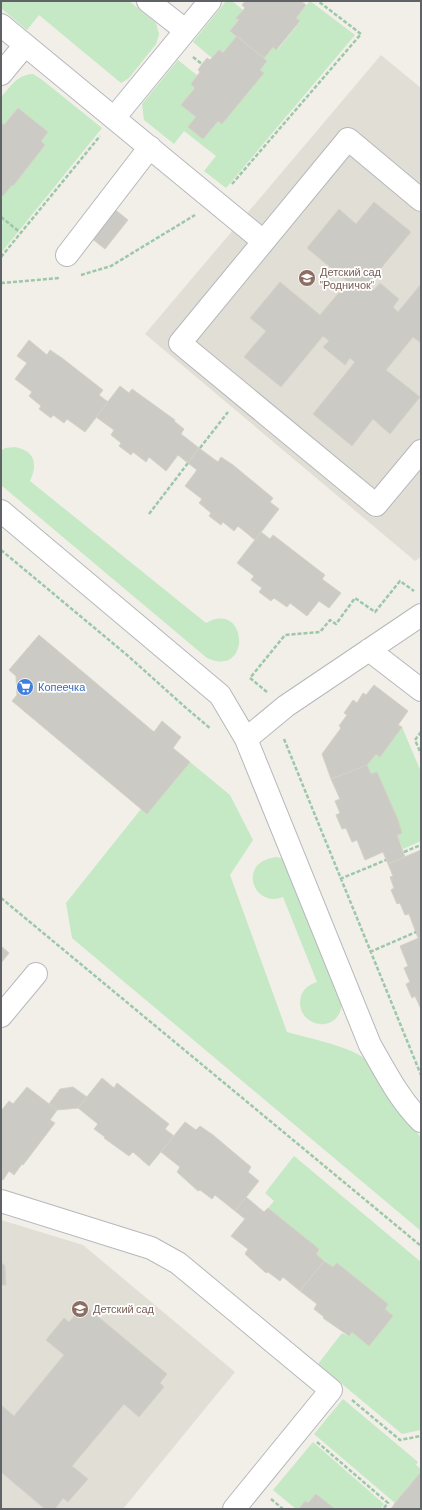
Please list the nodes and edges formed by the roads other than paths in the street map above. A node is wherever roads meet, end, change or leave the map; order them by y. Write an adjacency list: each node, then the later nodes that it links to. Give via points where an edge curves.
1 (148, 1): 4 (street)
2 (210, 1): 4 (street)
3 (1, 25): 5 (street)
4 (185, 30): 7 (street)
5 (26, 45): 6 (street); 7 (street)
6 (1, 74)
7 (108, 126): 8 (street)
8 (150, 147): 10 (street); 11 (street)
9 (421, 199): 10 (street, via 348,139)
10 (263, 240): 12 (street, via 180,343 376,505)
11 (67, 255)
12 (421, 450)
13 (1, 511): 17 (street, via 220,695)
14 (421, 615): 15 (street)
15 (369, 650): 16 (street); 17 (street, via 286,706)
16 (421, 690)
17 (246, 739): 20 (street, via 370,1045 394,1085)
18 (36, 974): 19 (street)
19 (1, 1016)
20 (421, 1121)
21 (1, 1201): 22 (street, via 151,1248 178,1263 331,1390)
22 (234, 1509)

